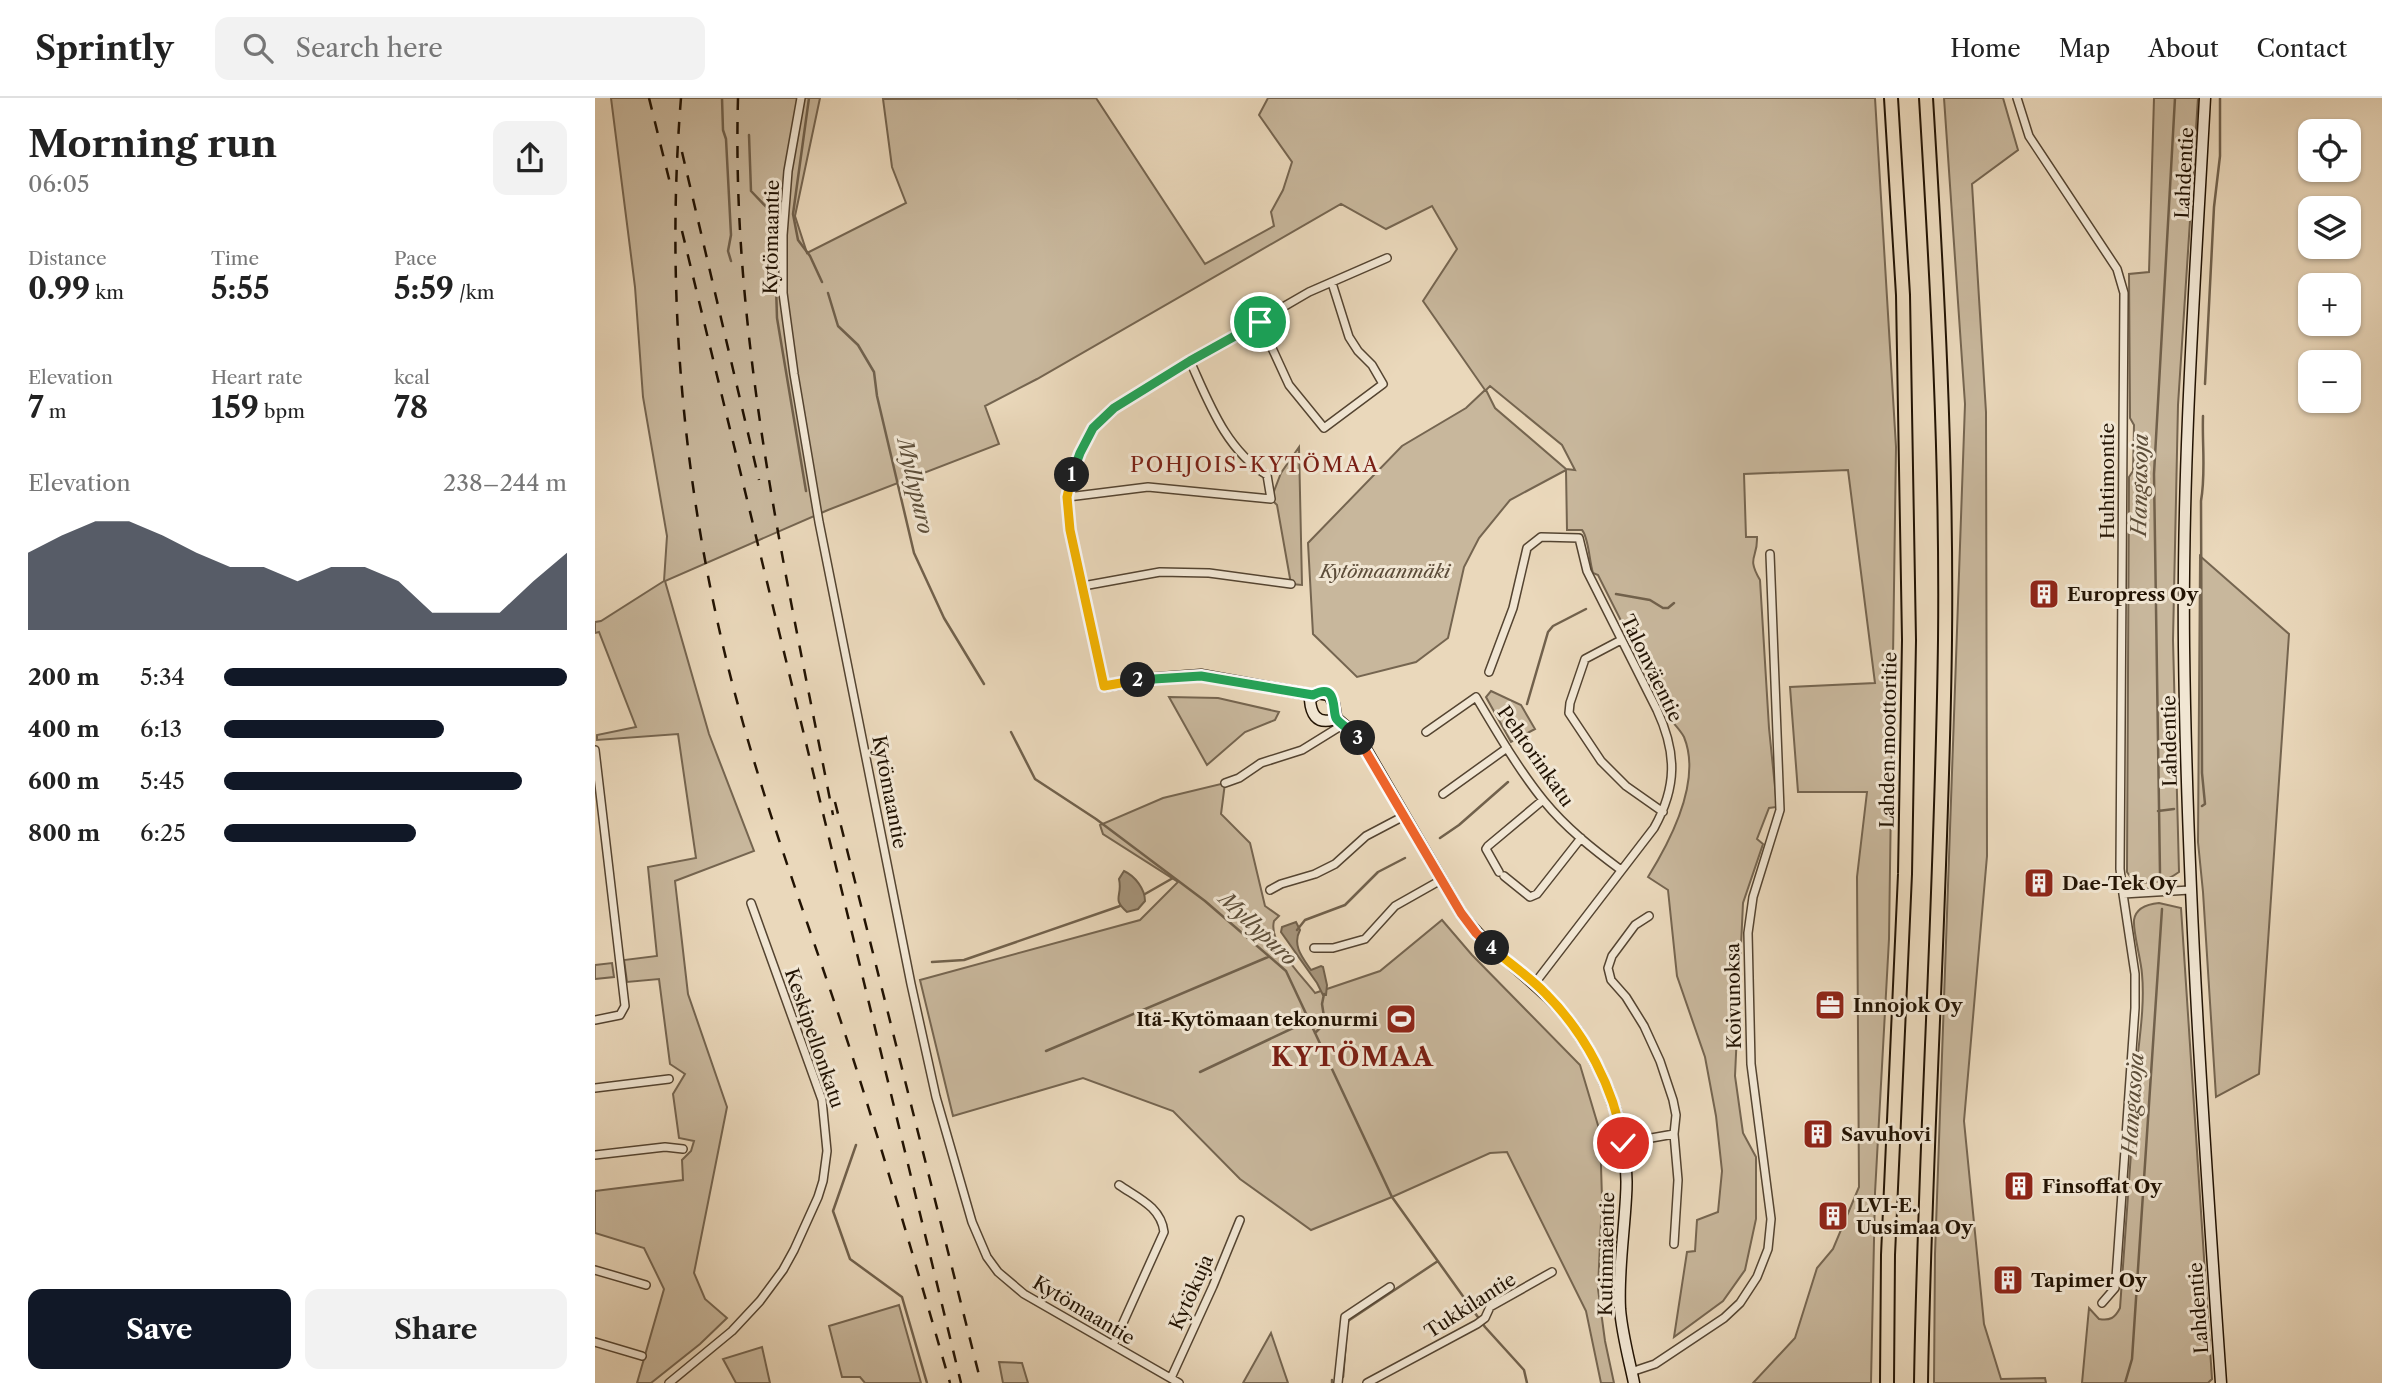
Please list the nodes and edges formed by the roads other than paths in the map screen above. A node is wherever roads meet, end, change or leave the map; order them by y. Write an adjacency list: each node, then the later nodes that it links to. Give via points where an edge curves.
1 (801, 98): 53 (street, Kytömaantie, via 788,170 783,293 819,522 936,1097 972,1222 998,1272 1024,1294)
2 (1891, 98): 61 (highway, Lahden moottoritie, via 1903,295 1909,640)
3 (1926, 98): 62 (highway, via 1938,323 1945,639)
4 (2017, 98): 32 (street, Huhtimontie, via 2029,136 2117,269 2125,293)
5 (2205, 98): 31 (main road, Lahdentie, via 2185,508)
6 (1387, 258): 7 (street)
7 (1332, 283): 8 (street); 8 (street, via 1349,337 1383,384 1324,428 1289,385)
8 (1260, 322): 9 (street)
9 (1190, 361): 10 (street, via 1114,408 1093,428); 10 (street, via 1219,424 1249,464 1267,475 1271,499 1148,487)
10 (1067, 497): 13 (street)
11 (1770, 554): 56 (street, Koivunoksa, via 1780,810 1753,897 1748,933 1751,1065 1771,1219 1768,1249 1740,1303)
12 (1291, 584): 13 (street, via 1160,572)
13 (1083, 586): 16 (street)
14 (1621, 640): 15 (street, Talonväentie, via 1587,571 1579,538 1541,537 1527,548 1513,608); 25 (street, Talonväentie, via 1666,729 1671,749 1670,791); 25 (street, via 1585,659 1569,713 1601,761 1626,786)
15 (1489, 672)
16 (1104, 686): 17 (main road, Kutinmäentie, via 1147,678 1201,676)
17 (1313, 695): 18 (main road, Kutinmäentie, via 1329,695); 18 (main road, Kutinmäentie, via 1315,717)
18 (1340, 721): 22 (street, via 1302,750 1261,763); 26 (main road, Kutinmäentie, via 1367,751)
19 (1426, 732): 20 (street, Pehtorinkatu, via 1476,697)
20 (1507, 748): 23 (street); 24 (street, Pehtorinkatu)
21 (595, 750): 37 (street, via 625,1006 619,1016)
22 (1225, 783)
23 (1443, 794)
24 (1543, 800): 27 (street, Pehtorinkatu); 27 (street, via 1486,849 1502,874 1530,897 1537,894)
25 (1663, 811): 28 (street, Talonväentie)
26 (1404, 816): 29 (main road, Kutinmäentie); 30 (street, via 1366,836 1335,864)
27 (1581, 838): 28 (street, Pehtorinkatu)
28 (1621, 870): 36 (street, Talonväentie)
29 (1441, 880): 35 (street, via 1395,906 1365,939); 36 (main road, Kutinmäentie, via 1476,933)
30 (1270, 890)
31 (2190, 890): 32 (street); 63 (main road, Lahdentie)
32 (2123, 894): 51 (street, Huhtimontie, via 2135,974 2135,1008 2115,1288)
33 (751, 903): 57 (street, Keskipellonkatu, via 822,1100 827,1140 824,1171 818,1197 783,1270 732,1331)
34 (1649, 916): 40 (street, via 1635,925 1608,968 1660,1061 1676,1115)
35 (1314, 948)
36 (1535, 983): 41 (main road, Kutinmäentie, via 1577,1031 1599,1070 1612,1097)
37 (595, 1020)
38 (669, 1079): 39 (street)
39 (595, 1088)
40 (1674, 1134): 41 (street); 46 (street, via 1678,1180)
41 (1623, 1143): 56 (main road, Kutinmäentie, via 1626,1196 1620,1306)
42 (683, 1149): 43 (street)
43 (595, 1155)
44 (1119, 1185): 53 (street, via 1157,1211 1164,1232)
45 (1240, 1220): 55 (street, Kytökuja)
46 (1674, 1244)
47 (595, 1270): 49 (street)
48 (1552, 1272): 60 (street, Tukkilantie, via 1490,1307 1477,1324)
49 (646, 1284)
50 (1390, 1287): 59 (street, via 1345,1317)
51 (2102, 1303)
52 (595, 1342): 54 (street)
53 (1113, 1345): 55 (street, Kytömaantie)
54 (642, 1356)
55 (1171, 1378): 58 (street, Kytömaantie)
56 (1632, 1378)
57 (669, 1383)
58 (1179, 1383)
59 (1338, 1383)
60 (1367, 1383)
61 (1887, 1383)
62 (1921, 1383)
63 (2221, 1383)

